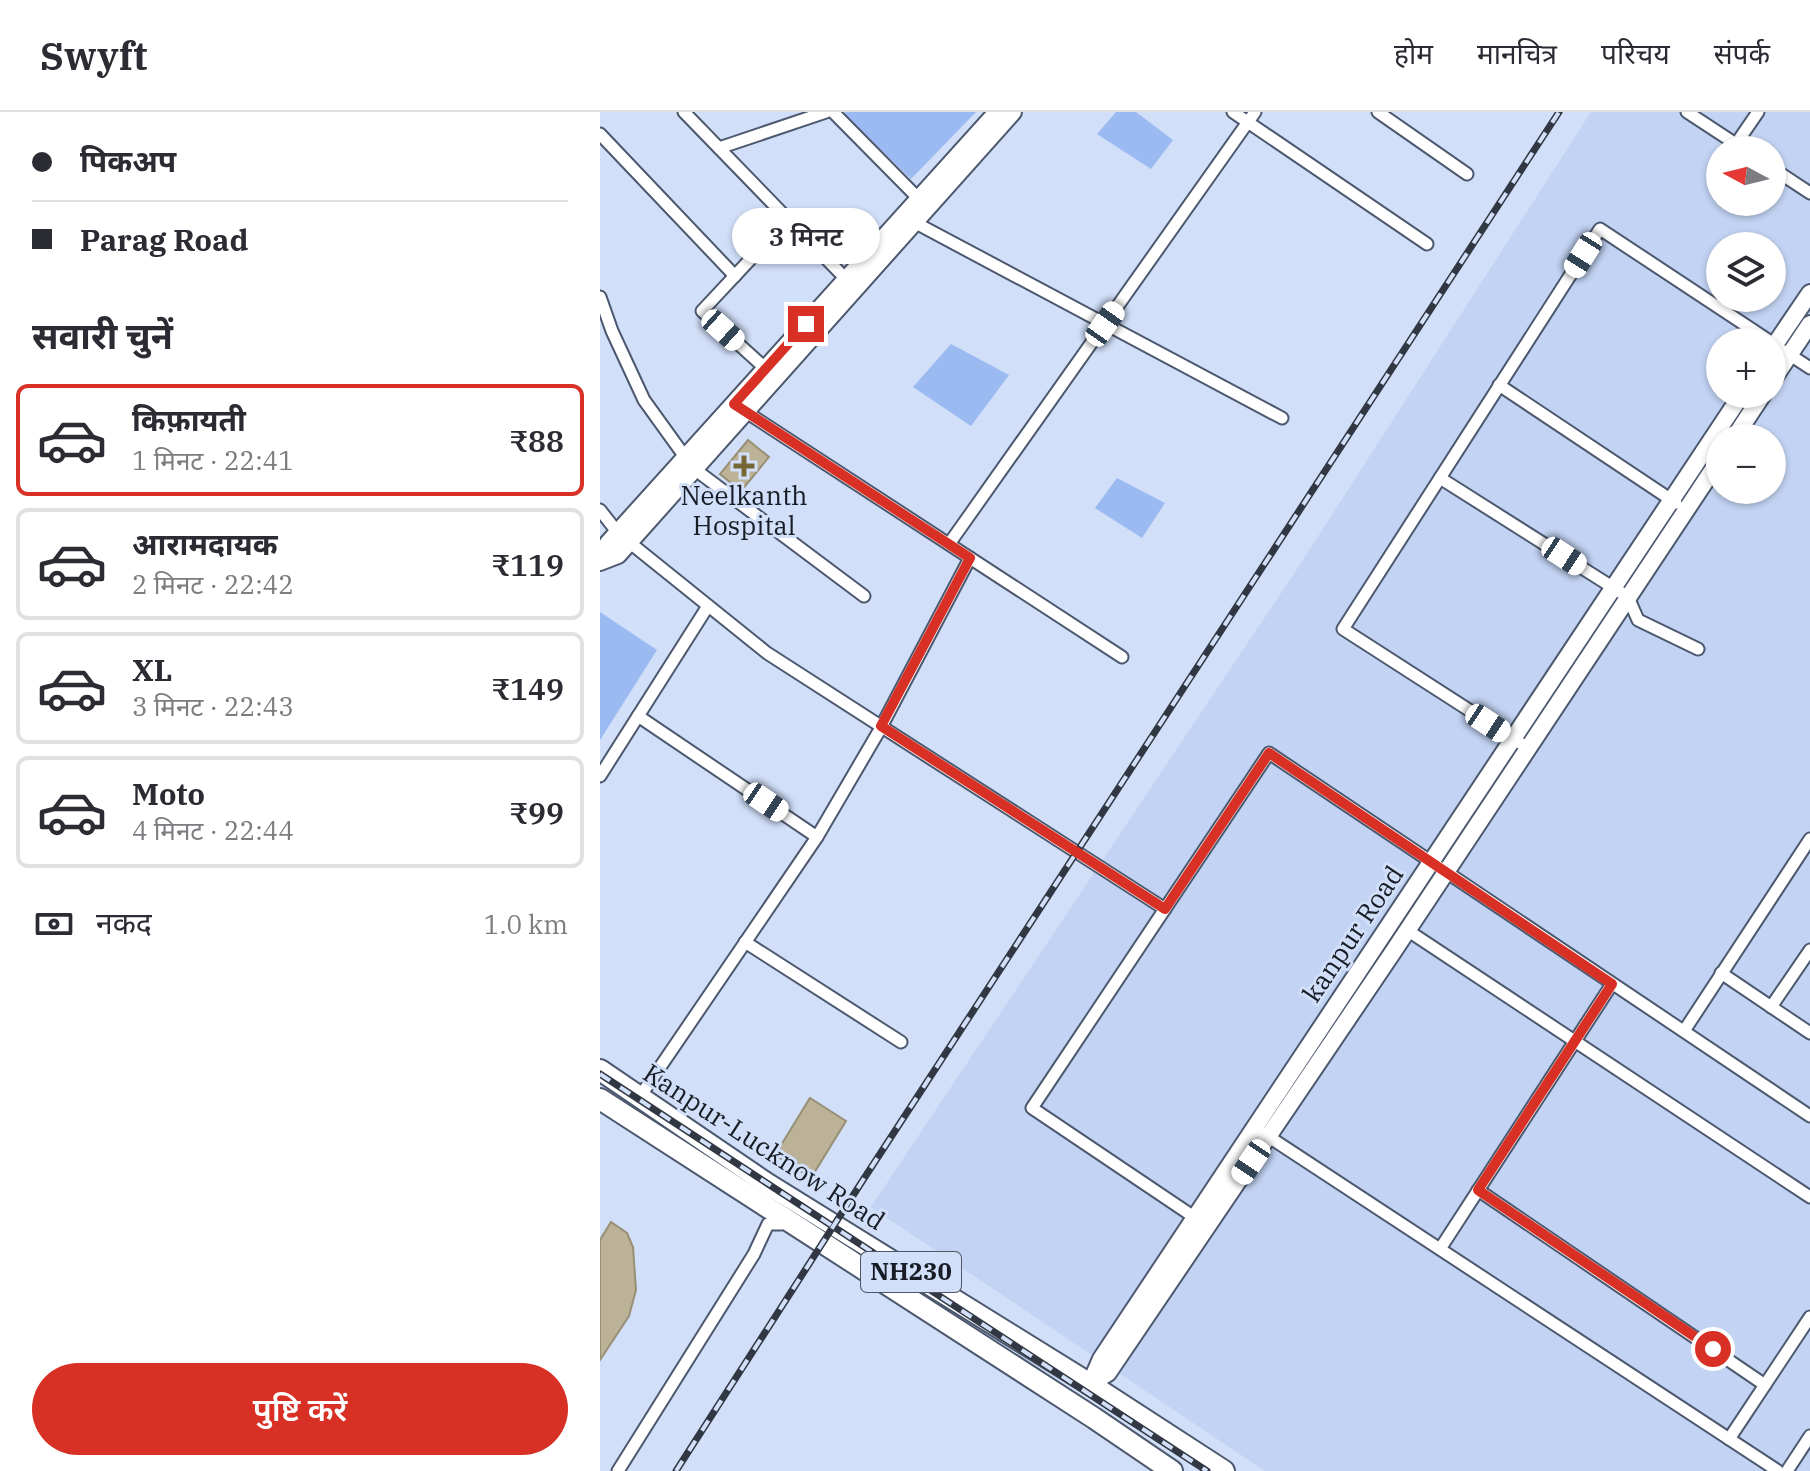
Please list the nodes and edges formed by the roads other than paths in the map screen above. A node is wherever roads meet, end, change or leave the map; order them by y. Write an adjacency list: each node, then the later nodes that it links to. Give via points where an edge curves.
1 (684, 112): 14 (street)
2 (826, 112): 14 (street)
3 (833, 112): 18 (street)
4 (1013, 112): 20 (street)
5 (1233, 112): 10 (street)
6 (1378, 112): 15 (street)
7 (1687, 112): 12 (street)
8 (1758, 112): 13 (street)
9 (993, 113): 18 (street)
10 (1252, 117): 21 (street); 26 (street)
11 (600, 134): 22 (street)
12 (1723, 136)
13 (1746, 136)
14 (719, 148): 19 (street)
15 (1467, 174)
16 (1786, 177): 17 (street)
17 (1810, 193)
18 (919, 199): 20 (street)
19 (788, 219): 22 (street); 23 (street)
20 (908, 219): 23 (street); 26 (street); 36 (street)
21 (1427, 244)
22 (735, 276): 34 (street, via 702,311)
23 (846, 279): 34 (street)
24 (1810, 293): 29 (street)
25 (600, 297): 39 (street, via 644,400)
26 (1105, 324): 38 (street); 46 (street)
27 (1810, 324): 31 (street)
28 (1747, 328): 35 (street, via 1600,229)
29 (1784, 328)
30 (1786, 353): 31 (street)
31 (1789, 355): 32 (street); 33 (street)
32 (1786, 360)
33 (1810, 368)
34 (766, 369): 36 (street)
35 (1499, 385): 40 (street); 42 (street)
36 (739, 407): 39 (street); 46 (street)
37 (1733, 408): 42 (street, kanpur Road)
38 (1282, 418)
39 (690, 463): 45 (street); 50 (street)
40 (1440, 478): 49 (street); 57 (street, via 1343,629)
41 (1706, 480): 44 (street)
42 (1672, 500): 44 (street); 49 (street, kanpur Road)
43 (600, 510): 45 (street)
44 (1686, 510): 51 (street)
45 (623, 537): 48 (street, via 618,555); 52 (street)
46 (949, 544): 47 (street)
47 (970, 558): 54 (street); 56 (street)
48 (600, 560)
49 (1613, 588): 51 (street); 57 (street, kanpur Road)
50 (864, 596)
51 (1628, 597): 53 (street, via 1638,620); 58 (street)
52 (708, 606): 55 (street); 56 (street, via 767,653)
53 (1698, 649)
54 (1122, 657)
55 (638, 716): 59 (street); 60 (street)
56 (881, 726): 60 (street); 64 (street)
57 (1513, 739): 58 (street); 62 (street, kanpur Road)
58 (1528, 748): 63 (street)
59 (600, 776)
60 (817, 837): 66 (street)
61 (1810, 839): 68 (street)
62 (1430, 862): 63 (street); 64 (street, via 1269,753); 79 (street, kanpur Road)
63 (1446, 872): 65 (street); 69 (street)
64 (1165, 909): 82 (street, via 1032,1108)
65 (1407, 930): 73 (street); 79 (street)
66 (745, 942): 74 (street); 76 (street)
67 (1810, 950): 70 (street)
68 (1721, 973): 70 (street); 71 (street)
69 (1612, 984): 71 (street); 73 (street)
70 (1771, 1007): 72 (street)
71 (1684, 1031): 78 (street)
72 (1810, 1033)
73 (1575, 1041): 80 (street); 81 (street)
74 (901, 1042)
75 (600, 1070): 76 (highway, Kanpur-Lucknow Road / NH230)
76 (639, 1098): 86 (highway, Kanpur-Lucknow Road / NH230)
77 (600, 1099): 83 (highway, Kanpur-Lucknow Road / NH230)
78 (1810, 1116)
79 (1261, 1132): 82 (street, kanpur Road); 84 (street); 86 (street, via 1108,1373)
80 (1478, 1190): 84 (street); 87 (street)
81 (1810, 1197)
82 (1194, 1217): 86 (street, kanpur Road)
83 (786, 1219): 90 (street, via 768,1224); 91 (highway, Kanpur-Lucknow Road / NH230)
84 (1440, 1249): 89 (street)
85 (1810, 1317): 87 (street)
86 (1090, 1384): 92 (highway, Kanpur-Lucknow Road / NH230)
87 (1765, 1385): 89 (street)
88 (1810, 1436): 94 (street)
89 (1729, 1439): 93 (street)
90 (618, 1471)
91 (1172, 1471)
92 (1224, 1471)
93 (1778, 1471)
94 (1787, 1471)

